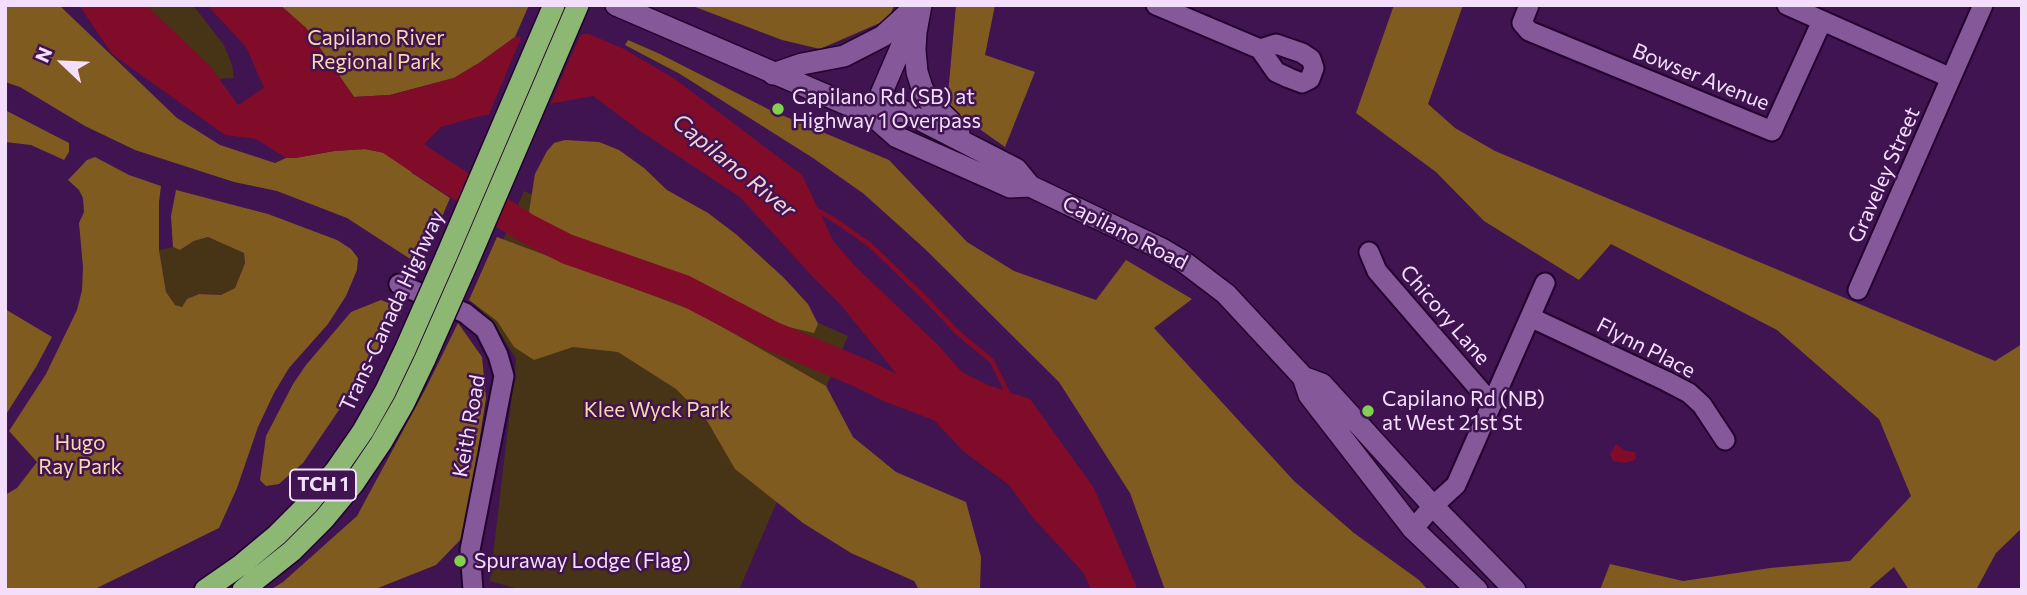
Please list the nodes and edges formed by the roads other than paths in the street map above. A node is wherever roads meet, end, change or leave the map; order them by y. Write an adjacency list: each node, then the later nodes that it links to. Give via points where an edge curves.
1 (554, 5): 21 (highway, Trans-Canada Highway / TCH 1, bridge)
2 (578, 5): 21 (highway, Trans-Canada Highway / TCH 1, bridge, via 446,312)
3 (616, 5): 11 (main road, Capilano Road)
4 (919, 5): 11 (main road, via 883,36 844,56); 13 (main road); 14 (main road, via 915,50 922,88)
5 (1156, 5): 10 (street)
6 (1529, 5): 9 (street, Bowser Avenue, via 1522,23 1530,31 1772,131)
7 (1787, 5): 9 (street)
8 (1983, 5): 12 (street, Graveley Street)
9 (1822, 21): 12 (street)
10 (1260, 49)
11 (773, 74): 13 (main road, Capilano Road)
12 (1951, 78): 19 (street, Graveley Street)
13 (872, 115): 14 (main road, Capilano Road, via 903,111); 15 (main road, Capilano Road, via 910,143 1010,187)
14 (964, 141): 15 (main road, Capilano Road, via 1016,169)
15 (1030, 186): 22 (main road, Capilano Road, via 1184,262 1226,294)
16 (1369, 253): 23 (street, Chicory Lane, via 1377,271)
17 (399, 284): 29 (street, Keith Road, via 466,313 485,329 504,376 470,550)
18 (1545, 284): 20 (street)
19 (1858, 290)
20 (1530, 317): 23 (street); 24 (street, Flynn Place, via 1689,393)
21 (415, 355): 27 (highway, Trans-Canada Highway / TCH 1, via 308,504 277,535); 28 (highway, Trans-Canada Highway / TCH 1, via 404,403 354,483 292,551)
22 (1303, 377): 25 (main road, Capilano Road, via 1322,384); 26 (main road, Capilano Road, via 1309,396)
23 (1492, 404): 25 (street, via 1456,485)
24 (1725, 440)
25 (1433, 506): 26 (street); 31 (main road, Capilano Road)
26 (1413, 529): 30 (main road, Capilano Road)
27 (205, 590)
28 (243, 590)
29 (473, 590)
30 (1477, 590)
31 (1515, 590)

